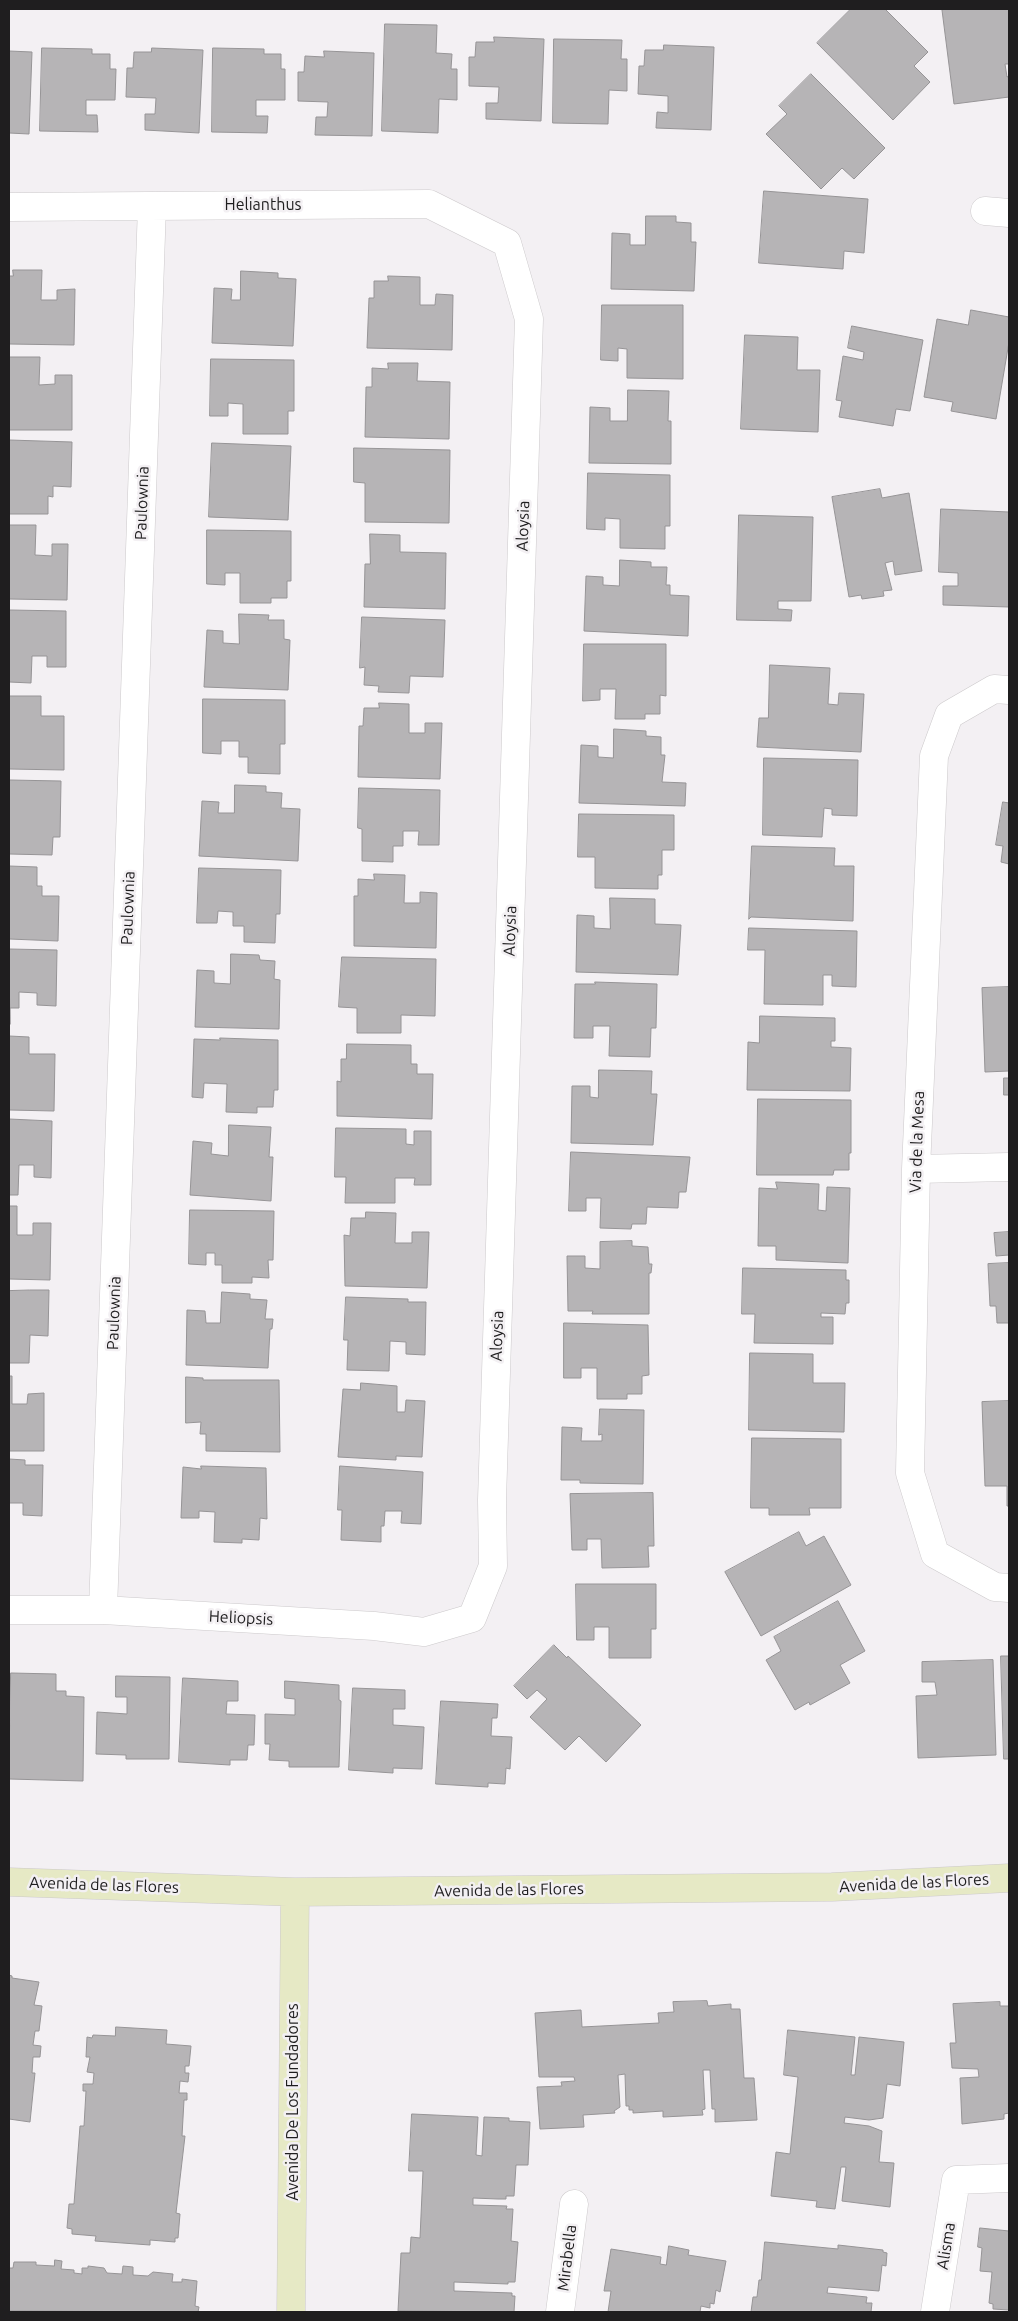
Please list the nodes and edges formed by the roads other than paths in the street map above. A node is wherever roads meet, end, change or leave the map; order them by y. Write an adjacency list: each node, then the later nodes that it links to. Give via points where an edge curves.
1 (152, 206): 2 (street, Helianthus); 3 (street, Helianthus, via 428,204); 9 (street, Paulownia)
2 (9, 207)
3 (507, 243): 10 (street, Aloysia, via 529,319 492,1500 493,1566)
4 (1009, 690): 6 (street, Via de la Mesa, via 994,689 949,716 934,756)
5 (1009, 1167): 6 (street)
6 (916, 1169): 7 (street, Via de la Mesa, via 910,1473 936,1554 995,1587)
7 (1009, 1588)
8 (9, 1610): 9 (street, Heliopsis)
9 (104, 1610): 10 (street, Heliopsis, via 374,1626 424,1632)
10 (472, 1618)
11 (1009, 1878): 13 (main road, Avenida de las Flores, via 832,1887)
12 (9, 1882): 13 (main road, Avenida de las Flores)
13 (295, 1892): 16 (main road, Avenida De Los Fundadores)
14 (1009, 2178): 18 (street, Alisma, via 956,2180)
15 (574, 2204): 17 (street, Mirabella)
16 (291, 2312)
17 (560, 2312)
18 (936, 2312)

